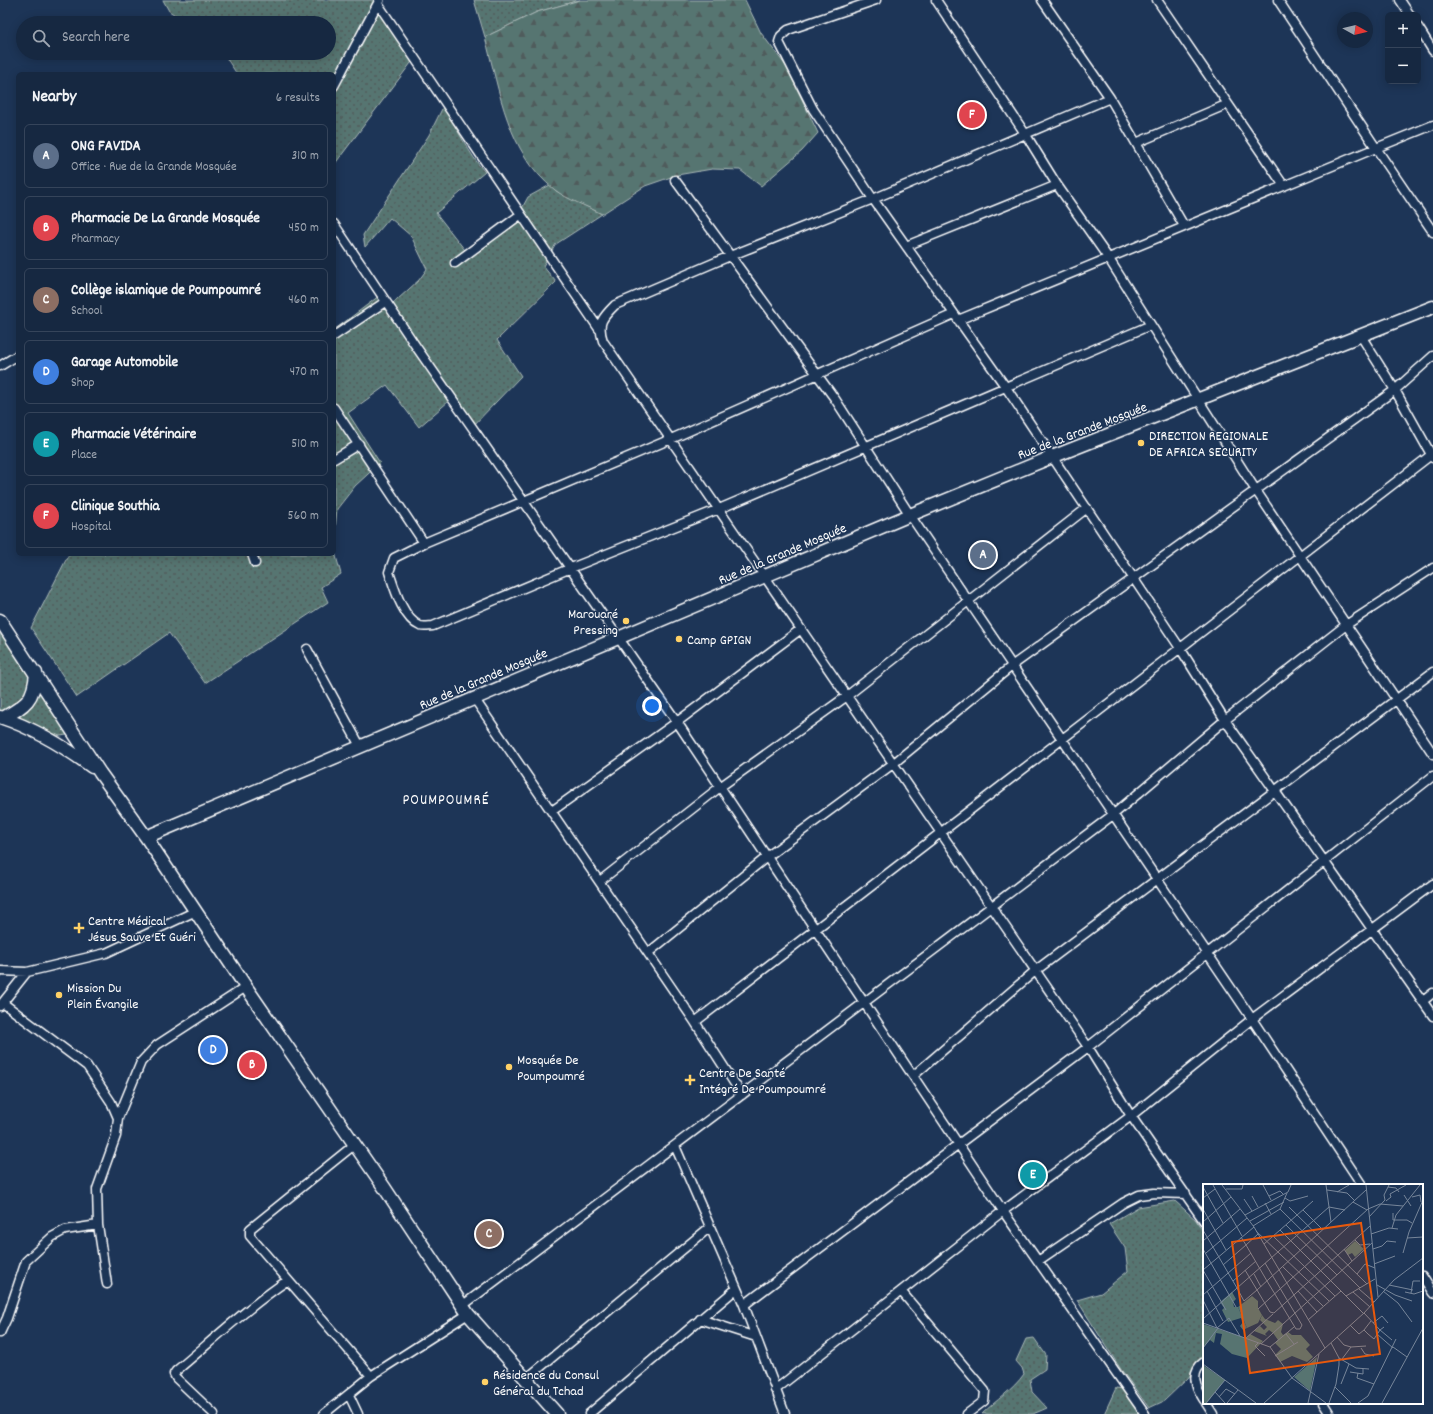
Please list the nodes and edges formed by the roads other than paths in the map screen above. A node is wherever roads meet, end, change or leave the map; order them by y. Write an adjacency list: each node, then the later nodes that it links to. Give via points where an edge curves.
1 (876, 0): 21 (street, via 788,30 779,42 813,109)
2 (936, 0): 15 (street)
3 (1042, 0): 12 (street)
4 (1157, 0): 13 (street)
5 (1278, 0): 17 (street)
6 (1400, 0): 8 (street)
7 (379, 2): 11 (street); 22 (street)
8 (1408, 12)
9 (1421, 32): 10 (street)
10 (1433, 50)
11 (336, 82)
12 (1110, 98): 15 (street); 16 (street)
13 (1228, 104): 16 (street); 20 (street)
14 (1433, 125): 17 (street)
15 (1026, 135): 19 (street); 21 (street)
16 (1136, 143): 23 (street)
17 (1376, 148): 20 (street); 25 (street)
18 (675, 180): 27 (street)
19 (1057, 185): 26 (street); 28 (street)
20 (1284, 186): 23 (street)
21 (873, 199): 26 (street); 27 (street)
22 (520, 215): 29 (street); 34 (street)
23 (1184, 226): 28 (street)
24 (336, 227): 30 (street)
25 (1433, 232)
26 (906, 246): 32 (street)
27 (730, 256): 34 (street, via 615,305 603,316); 40 (street)
28 (1109, 259): 32 (street); 33 (street)
29 (454, 263)
30 (385, 302): 35 (street); 52 (street)
31 (1433, 307): 36 (street, Rue de la Grande Mosquée)
32 (956, 317): 40 (street); 41 (street)
33 (1151, 325): 41 (street); 43 (street)
34 (599, 329): 45 (street, via 603,341)
35 (336, 335)
36 (1361, 336): 42 (street); 43 (street, Rue de la Grande Mosquée)
37 (16, 356): 39 (street)
38 (1433, 356): 42 (street)
39 (0, 366)
40 (818, 376): 45 (street); 47 (street)
41 (1005, 386): 47 (street); 48 (street)
42 (1395, 390): 49 (street); 51 (street)
43 (1198, 400): 48 (street, Rue de la Grande Mosquée); 51 (street)
44 (336, 411): 46 (street)
45 (671, 439): 52 (street); 54 (street)
46 (359, 444): 50 (street); 56 (street)
47 (866, 446): 54 (street); 55 (street)
48 (1052, 457): 53 (street); 55 (street, Rue de la Grande Mosquée)
49 (1432, 457): 58 (street)
50 (336, 458)
51 (1255, 490): 58 (street); 63 (street)
52 (524, 502): 56 (street); 60 (street)
53 (1087, 508): 63 (street); 64 (street)
54 (719, 509): 60 (street); 62 (street)
55 (910, 515): 62 (street, Rue de la Grande Mosquée); 64 (street)
56 (424, 543): 60 (street, via 394,558 389,572 397,598 410,618 420,626 433,626)
57 (253, 556): 59 (street)
58 (1299, 556): 66 (street); 69 (street)
59 (255, 563)
60 (571, 568): 68 (street)
61 (1433, 568): 66 (street)
62 (765, 576): 67 (street); 68 (street, Rue de la Grande Mosquée)
63 (1133, 577): 69 (street); 71 (street)
64 (967, 600): 71 (street); 74 (street)
65 (0, 620): 73 (street)
66 (1346, 625): 76 (street); 78 (street)
67 (801, 629): 74 (street); 79 (street)
68 (619, 638): 75 (street, Rue de la Grande Mosquée); 79 (street)
69 (1180, 648): 78 (street); 80 (street)
70 (307, 649): 81 (street)
71 (1013, 665): 80 (street); 83 (street)
72 (1433, 672): 76 (street)
73 (36, 673): 77 (street, via 34,690 28,702); 84 (street)
74 (847, 696): 83 (street); 86 (street)
75 (474, 698): 81 (street, Rue de la Grande Mosquée); 88 (street)
76 (1396, 699): 82 (street); 87 (street)
77 (2, 718): 84 (street, via 36,732)
78 (1225, 720): 87 (street); 89 (street)
79 (677, 722): 86 (street); 88 (street)
80 (1062, 738): 89 (street); 90 (street)
81 (360, 746): 91 (street, Rue de la Grande Mosquée)
82 (1433, 754)
83 (894, 763): 90 (street); 92 (street)
84 (100, 773): 91 (street)
85 (1433, 776): 93 (street)
86 (720, 787): 92 (street); 95 (street)
87 (1274, 790): 93 (street); 94 (street)
88 (552, 811): 95 (street)
89 (1114, 814): 94 (street); 97 (street)
90 (940, 832): 97 (street); 99 (street)
91 (146, 837): 98 (street)
92 (768, 856): 99 (street); 101 (street)
93 (1325, 861): 100 (street); 102 (street)
94 (1157, 879): 102 (street); 104 (street)
95 (600, 882): 101 (street)
96 (1433, 884): 100 (street)
97 (991, 906): 104 (street); 109 (street)
98 (196, 911): 105 (street, via 106,953); 106 (street)
99 (816, 928): 109 (street); 113 (street)
100 (1373, 930): 108 (street); 112 (street)
101 (648, 953): 113 (street)
102 (1207, 953): 112 (street); 114 (street)
103 (0, 971): 105 (street)
104 (1035, 971): 114 (street); 115 (street)
105 (27, 972): 110 (street)
106 (246, 987): 118 (street, via 157,1045 141,1062); 120 (street)
107 (1433, 992): 108 (street)
108 (1423, 1001): 111 (street)
109 (864, 1002): 115 (street); 116 (street)
110 (1, 1005): 118 (street, via 86,1066 111,1102)
111 (1433, 1016)
112 (1252, 1020): 117 (street); 122 (street)
113 (695, 1022): 116 (street)
114 (1088, 1047): 117 (street); 119 (street)
115 (913, 1076): 119 (street)
116 (742, 1095): 121 (street)
117 (1131, 1116): 123 (street); 124 (street)
118 (118, 1118): 126 (street, via 116,1136 97,1188)
119 (959, 1143): 124 (street); 135 (street)
120 (354, 1144): 130 (street, via 250,1229 250,1236); 136 (street)
121 (675, 1146): 127 (street); 136 (street)
122 (1361, 1184)
123 (1186, 1194): 125 (street); 128 (street, via 1139,1195 1122,1203)
124 (1003, 1211): 128 (street); 133 (street)
125 (1203, 1220)
126 (98, 1225): 131 (street); 138 (street, via 65,1230 52,1237 26,1261)
127 (710, 1227): 132 (street); 142 (street)
128 (1038, 1261): 155 (street)
129 (1423, 1278): 134 (street)
130 (288, 1280): 141 (street); 148 (street, via 237,1318 174,1374)
131 (107, 1284)
132 (736, 1289): 135 (street); 137 (street)
133 (901, 1291): 143 (street); 154 (street, via 985,1391 984,1401)
134 (1433, 1293)
135 (744, 1305): 139 (street)
136 (465, 1310): 141 (street); 142 (street)
137 (700, 1319): 139 (street); 152 (street)
138 (0, 1333)
139 (756, 1337): 143 (street)
140 (1203, 1363): 145 (street, via 1195,1375 1195,1387)
141 (371, 1376): 144 (street)
142 (526, 1379): 151 (street)
143 (776, 1390): 153 (street)
144 (349, 1395): 149 (street); 150 (street)
145 (1203, 1399)
146 (1207, 1404): 156 (street)
147 (1324, 1404): 157 (street)
148 (214, 1414)
149 (324, 1414)
150 (358, 1414)
151 (557, 1414)
152 (589, 1414)
153 (784, 1414)
154 (967, 1414)
155 (1145, 1414)
156 (1213, 1414)
157 (1330, 1414)

